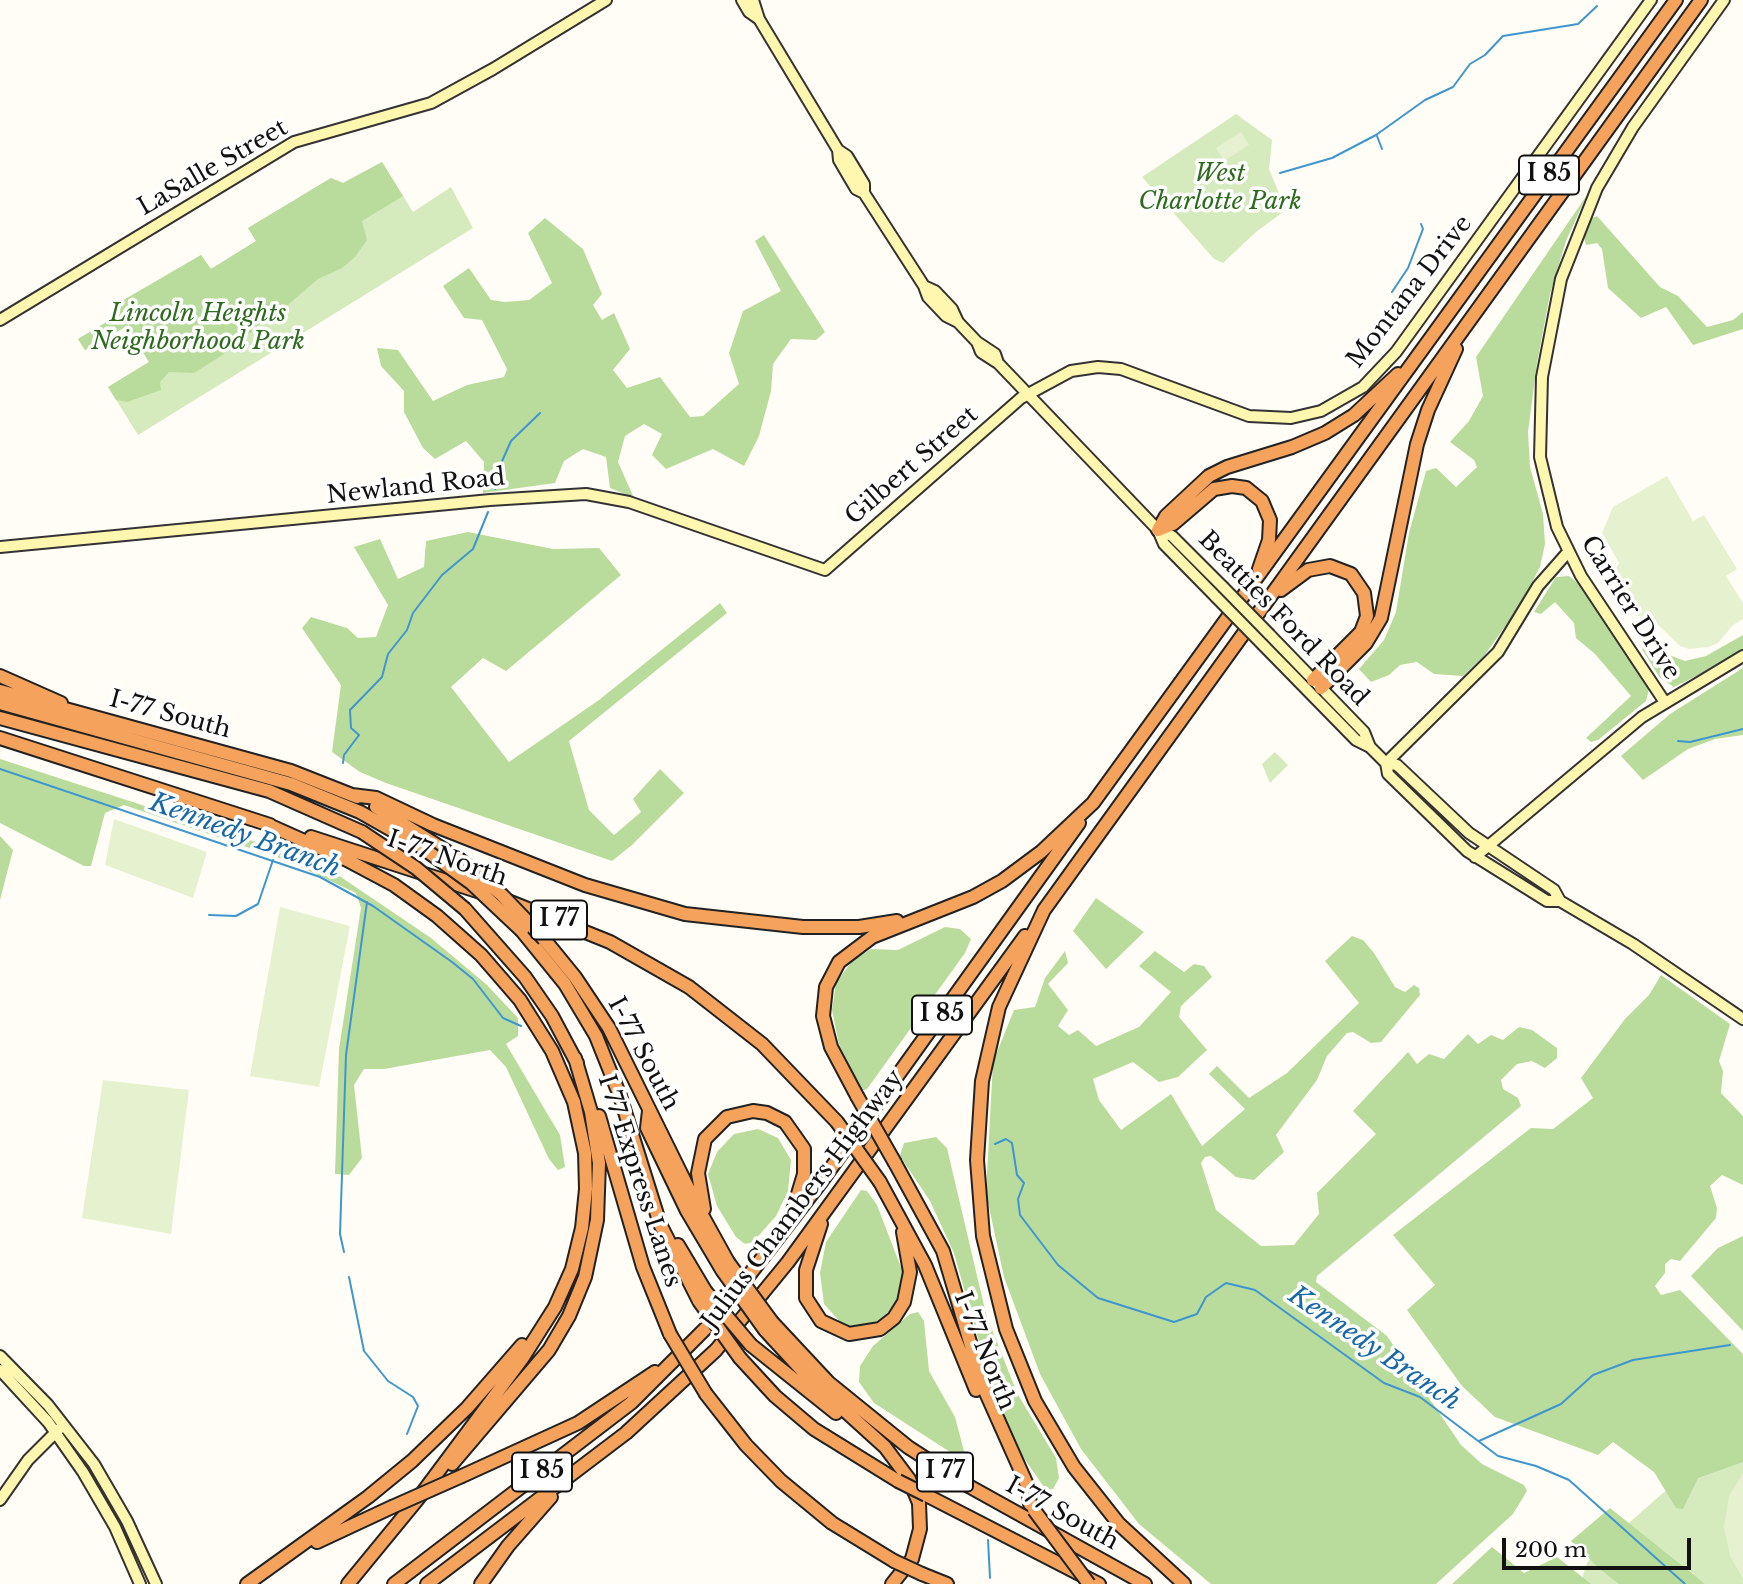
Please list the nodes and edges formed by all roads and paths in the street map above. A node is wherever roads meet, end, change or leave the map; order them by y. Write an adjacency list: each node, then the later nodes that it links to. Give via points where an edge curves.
1 (606, 0): 9 (street, LaSalle Street, via 431,103 287,146)
2 (742, 0): 8 (street, Beatties Ford Road)
3 (753, 0): 8 (street, Beatties Ford Road)
4 (1651, 0): 12 (street, Montana Drive, via 1412,331 1377,373 1348,398 1311,414 1258,418 1104,367 1071,372)
5 (1676, 0): 11 (highway, I 85)
6 (1701, 0): 10 (highway, I 85)
7 (1724, 0): 15 (street, Carrier Drive, via 1615,156 1583,218 1561,279 1545,354 1539,441 1547,498)
8 (759, 19): 12 (street, Beatties Ford Road, via 924,286 935,291 977,342 988,346)
9 (0, 320)
10 (1469, 320): 18 (highway, I 85); 22 (highway, via 1434,394 1417,444 1381,618 1366,643)
11 (1422, 351): 13 (highway, via 1363,408 1335,428 1209,476 1166,516); 17 (highway, I 85)
12 (1027, 394): 13 (street, Beatties Ford Road); 16 (street, Gilbert Street)
13 (1158, 530): 17 (highway, via 1173,524 1214,489 1232,485 1250,491 1265,505 1270,525); 19 (street, Beatties Ford Road, bridge, via 1164,544)
14 (0, 547): 16 (street, Newland Road, via 586,494 629,502)
15 (1568, 552): 24 (street, Carrier Drive); 30 (street, via 1538,586 1498,652)
16 (825, 570)
17 (1255, 580): 32 (highway, I 85)
18 (1269, 599): 22 (highway, via 1303,573 1319,567 1346,571 1362,588 1367,610 1361,632); 37 (highway, I 85)
19 (1266, 640): 22 (street, Beatties Ford Road); 29 (street, Beatties Ford Road, via 1356,740)
20 (1743, 656): 24 (street)
21 (0, 676): 26 (highway)
22 (1317, 684): 29 (street, Beatties Ford Road, via 1364,732)
23 (0, 691): 26 (highway, I-77 South / I 77)
24 (1664, 701): 34 (street)
25 (0, 703): 48 (highway, I 77 Express Lanes / I 77, bridge, via 291,784 360,812 420,846 471,883 522,931 565,984 596,1036 666,1239)
26 (76, 712): 31 (highway, I-77 South / I 77, via 291,771)
27 (0, 718): 40 (highway, I 77 Express Lanes / I 77, bridge, via 269,791 362,832 465,909 525,977)
28 (0, 738): 33 (highway, I-77 North / I 77)
29 (1370, 747): 30 (street, Beatties Ford Road)
30 (1386, 764): 34 (street, Beatties Ford Road, via 1397,765); 35 (street, Beatties Ford Road, via 1388,774)
31 (352, 795): 38 (highway, via 376,798 585,885 685,914 821,928); 41 (highway, I-77 South / I 77, bridge, via 459,859 544,939 601,1015)
32 (1093, 803): 38 (highway, via 1002,881); 44 (highway, Julius Chambers Highway / I 85)
33 (264, 823): 43 (highway, I-77 North / I 77, bridge, via 525,907 630,952 689,987 745,1029 795,1076 837,1122); 47 (highway, via 360,866 416,900 471,946 528,1012 565,1077 581,1128 586,1202)
34 (1488, 848): 35 (street); 36 (street, Beatties Ford Road, via 1554,890)
35 (1475, 857): 36 (street, Beatties Ford Road, via 1547,901)
36 (1560, 901): 39 (street, Beatties Ford Road, via 1666,964)
37 (1044, 910): 42 (highway, Julius Chambers Highway / I 85); 72 (highway, via 999,1007 982,1081 978,1179 990,1272 1019,1366 1054,1436 1113,1517)
38 (918, 917): 58 (highway, bridge, via 855,947 839,962 825,988 823,1016 828,1039 857,1096 943,1251 977,1370)
39 (1743, 1019)
40 (575, 1058): 57 (highway, via 591,1112 599,1163 597,1220 582,1284 563,1326 534,1370); 68 (highway, I 77 Express Lanes / I 77, bridge, via 603,1129 649,1284 670,1334 706,1394 781,1482 832,1523 894,1562)
41 (649, 1111): 45 (highway, I-77 South / I 77); 46 (highway, via 647,1128 696,1227)
42 (829, 1205): 43 (highway, via 808,1261 805,1292 821,1321 849,1334 880,1329 904,1303 910,1272); 55 (highway, Julius Chambers Highway / I 85, via 716,1350 661,1404)
43 (899, 1214): 58 (highway, I-77 North / I 77)
44 (788, 1225): 45 (highway, via 804,1174 804,1149 780,1118 746,1111 721,1121 702,1146 698,1172); 50 (highway, Julius Chambers Highway / I 85)
45 (709, 1230): 46 (highway, I-77 South / I 77)
46 (725, 1266): 49 (highway, bridge)
47 (572, 1269): 57 (highway, via 531,1346); 59 (highway, via 519,1349 450,1426 383,1486)
48 (703, 1297): 54 (highway, bridge, via 800,1387); 70 (highway, I 77 Express Lanes / I 77, bridge, via 740,1358 814,1429 898,1481)
49 (769, 1326): 54 (highway, via 809,1378); 71 (highway, I-77 South / I 77, via 835,1389 908,1447 975,1490)
50 (684, 1352): 59 (highway, bridge, via 578,1423); 64 (highway, Julius Chambers Highway / I 85, via 614,1417)
51 (0, 1356): 53 (street)
52 (0, 1370): 53 (street)
53 (60, 1428): 56 (street); 60 (street, via 104,1506); 61 (street, via 111,1492)
54 (885, 1447): 67 (highway, via 909,1479 920,1512 914,1552)
55 (571, 1475): 65 (highway, Julius Chambers Highway / I 85); 66 (highway)
56 (0, 1500)
57 (417, 1500): 63 (highway)
58 (1032, 1507): 69 (highway, I-77 North / I 77, bridge)
59 (277, 1564): 62 (highway)
60 (140, 1584)
61 (156, 1584)
62 (247, 1584)
63 (348, 1584)
64 (394, 1584)
65 (427, 1584)
66 (481, 1584)
67 (892, 1584)
68 (947, 1584)
69 (1089, 1584)
70 (1099, 1584)
71 (1145, 1584)
72 (1184, 1584)

